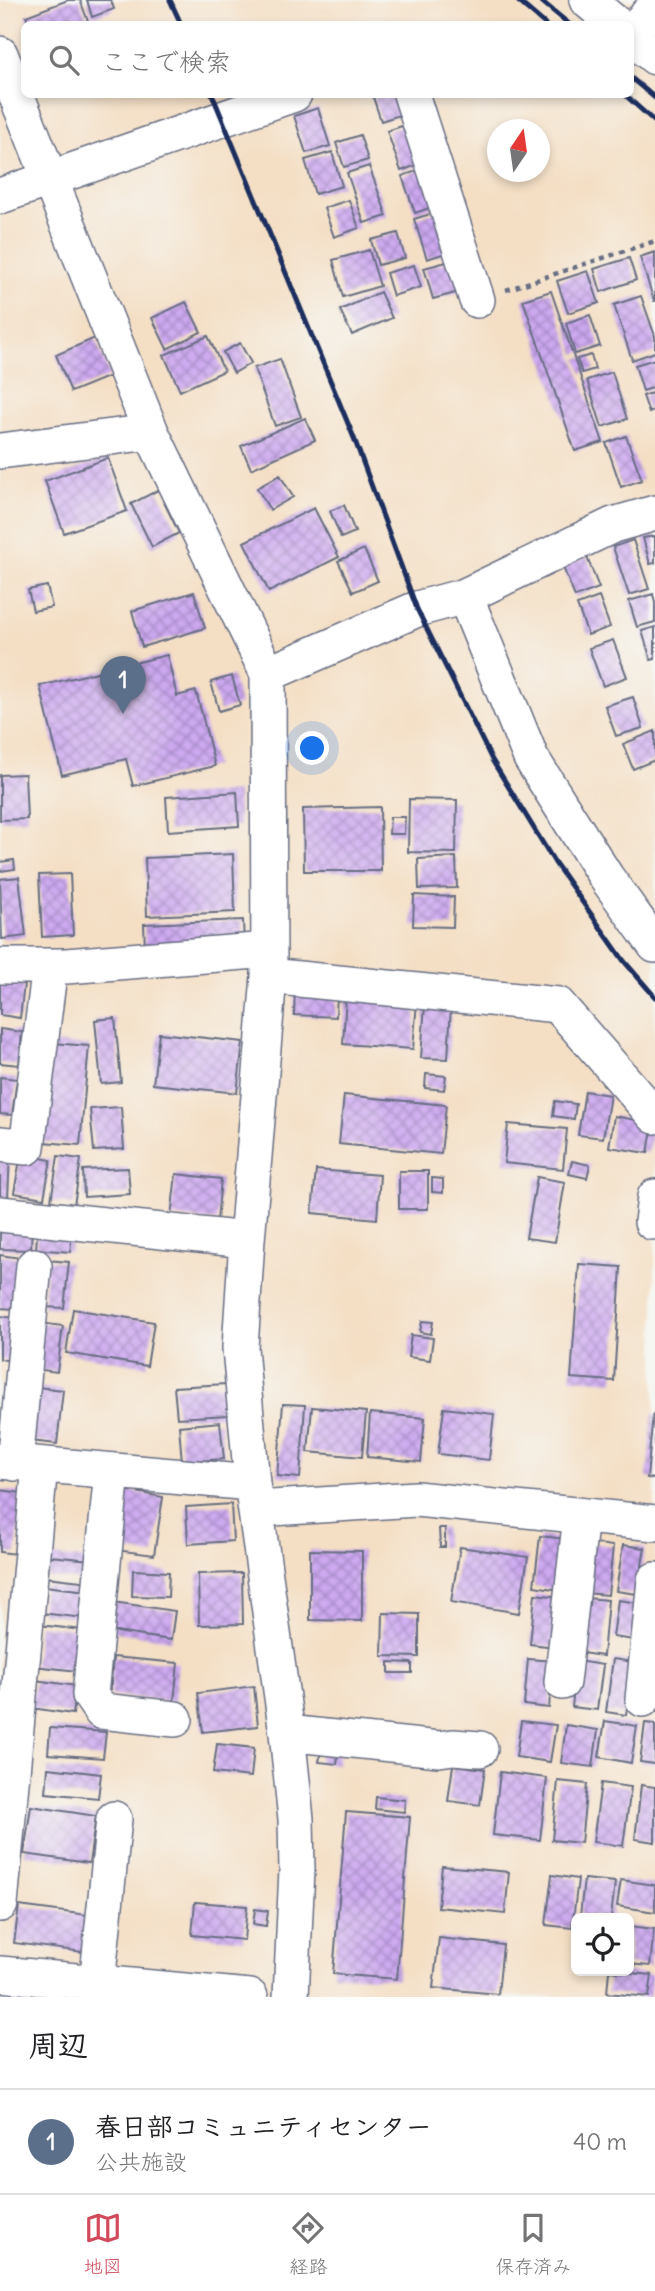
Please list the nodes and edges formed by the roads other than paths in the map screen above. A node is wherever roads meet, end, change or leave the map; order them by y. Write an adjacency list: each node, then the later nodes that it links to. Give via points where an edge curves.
1 (587, 0): 3 (street)
2 (655, 7): 4 (street)
3 (612, 21)
4 (634, 32)
5 (634, 38): 7 (street)
6 (0, 54): 10 (street)
7 (655, 57)
8 (283, 98): 10 (street)
9 (412, 98): 12 (street)
10 (50, 181): 11 (street); 13 (street)
11 (0, 196)
12 (477, 300)
13 (151, 432): 14 (street); 17 (street)
14 (0, 451)
15 (655, 513): 16 (street, via 613,525)
16 (465, 596): 17 (street, via 417,609); 18 (street, via 530,758)
17 (268, 674): 19 (street)
18 (655, 945)
19 (269, 963): 21 (street); 22 (street, via 558,1005); 25 (street)
20 (0, 966): 21 (street)
21 (50, 966): 23 (street, via 27,1147)
22 (655, 1116)
23 (0, 1144)
24 (0, 1214): 25 (street)
25 (247, 1240): 29 (street, via 240,1348)
26 (34, 1266): 27 (street)
27 (18, 1463): 28 (street); 39 (street)
28 (112, 1471): 29 (street); 35 (street, via 90,1695 100,1711)
29 (254, 1496): 30 (street, via 416,1499); 36 (street)
30 (581, 1516): 31 (street); 33 (street)
31 (655, 1523)
32 (655, 1580): 34 (street)
33 (562, 1682)
34 (643, 1699)
35 (175, 1718)
36 (287, 1733): 37 (street); 43 (street, via 297,1870)
37 (480, 1749)
38 (114, 1819): 41 (street)
39 (0, 1904)
40 (0, 1974): 41 (street)
41 (78, 1987): 42 (street)
42 (230, 1996)
43 (291, 1997)

